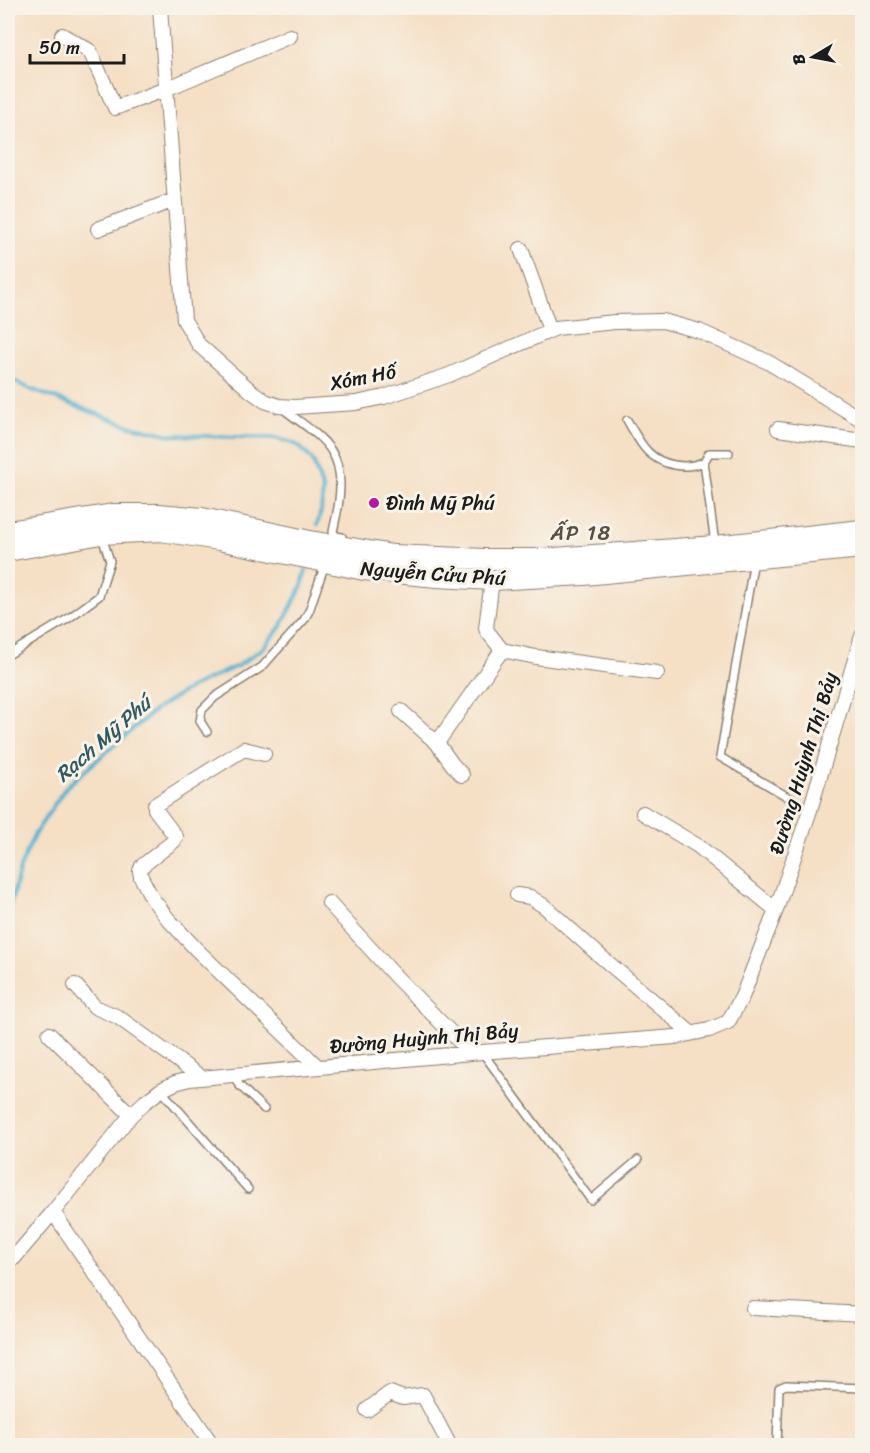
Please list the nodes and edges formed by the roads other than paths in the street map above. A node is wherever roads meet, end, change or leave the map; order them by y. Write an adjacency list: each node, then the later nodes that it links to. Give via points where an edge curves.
1 (160, 8): 4 (street, Xóm Hố)
2 (62, 35): 4 (street, via 90,51 115,108)
3 (290, 36): 4 (street)
4 (166, 89): 5 (street, Xóm Hố)
5 (174, 200): 6 (street); 9 (street, Xóm Hố, via 184,320 199,345 251,391)
6 (98, 229)
7 (521, 249): 8 (street)
8 (550, 330): 9 (street, Xóm Hố, via 449,375 384,397 356,403); 11 (street, Xóm Hố, via 663,321 699,331 768,362)
9 (279, 406): 19 (lane, via 322,439 335,455 340,495 333,532)
10 (627, 420): 15 (lane, via 651,456 679,466)
11 (862, 420)
12 (778, 429): 13 (street)
13 (862, 441)
14 (729, 453): 15 (lane, via 709,453)
15 (704, 462): 20 (lane)
16 (862, 530): 20 (main road, Nguyễn Cửu Phú)
17 (8, 531): 20 (main road, Nguyễn Cửu Phú, via 113,514 159,514 202,518 310,541 485,559 541,559)
18 (101, 534): 22 (main road, Nguyễn Cửu Phú); 24 (main road, Nguyễn Cửu Phú, via 161,531); 28 (lane, via 110,561 99,597)
19 (350, 539)
20 (716, 546)
21 (862, 548): 23 (main road, Nguyễn Cửu Phú)
22 (8, 551)
23 (754, 559): 25 (main road, Nguyễn Cửu Phú, via 584,575); 35 (lane, via 720,757)
24 (325, 562): 25 (main road, Nguyễn Cửu Phú, via 364,570); 31 (lane, via 304,620 262,667 215,697 201,711 200,721)
25 (492, 579): 27 (street, via 486,628)
26 (862, 636): 35 (street, Đường Huỳnh Thị Bảy)
27 (502, 650): 29 (street); 32 (street)
28 (8, 655)
29 (657, 673)
30 (401, 711): 32 (street)
31 (207, 732)
32 (437, 743): 34 (street)
33 (264, 754): 44 (street, via 244,749 155,805 176,837 141,867 140,874 168,919)
34 (462, 775)
35 (810, 810): 39 (street, Đường Huỳnh Thị Bảy)
36 (643, 813): 39 (street, via 698,846)
37 (517, 895): 41 (street, via 530,897 544,906)
38 (329, 903): 43 (street, via 396,977)
39 (776, 910): 41 (street, Đường Huỳnh Thị Bảy, via 742,997 728,1022)
40 (75, 986): 46 (street, via 95,1007 118,1017)
41 (691, 1033): 43 (street, Đường Huỳnh Thị Bảy)
42 (49, 1034): 49 (street)
43 (477, 1052): 44 (street, Đường Huỳnh Thị Bảy); 50 (lane, via 591,1200)
44 (318, 1067): 45 (street, Đường Huỳnh Thị Bảy)
45 (233, 1075): 46 (street, Đường Huỳnh Thị Bảy); 48 (lane)
46 (202, 1078): 47 (street, Đường Huỳnh Thị Bảy)
47 (161, 1090): 49 (street, Đường Huỳnh Thị Bảy); 51 (lane)
48 (264, 1109)
49 (131, 1115): 52 (street, Đường Huỳnh Thị Bảy)
50 (638, 1160)
51 (248, 1189)
52 (53, 1212): 53 (street, Đường Huỳnh Thị Bảy); 58 (street)
53 (10, 1258)
54 (753, 1308): 55 (street)
55 (862, 1314)
56 (862, 1388): 60 (lane, via 779,1388)
57 (367, 1410): 59 (street, via 390,1394 403,1398 423,1395)
58 (213, 1446)
59 (450, 1446)
60 (777, 1446)

